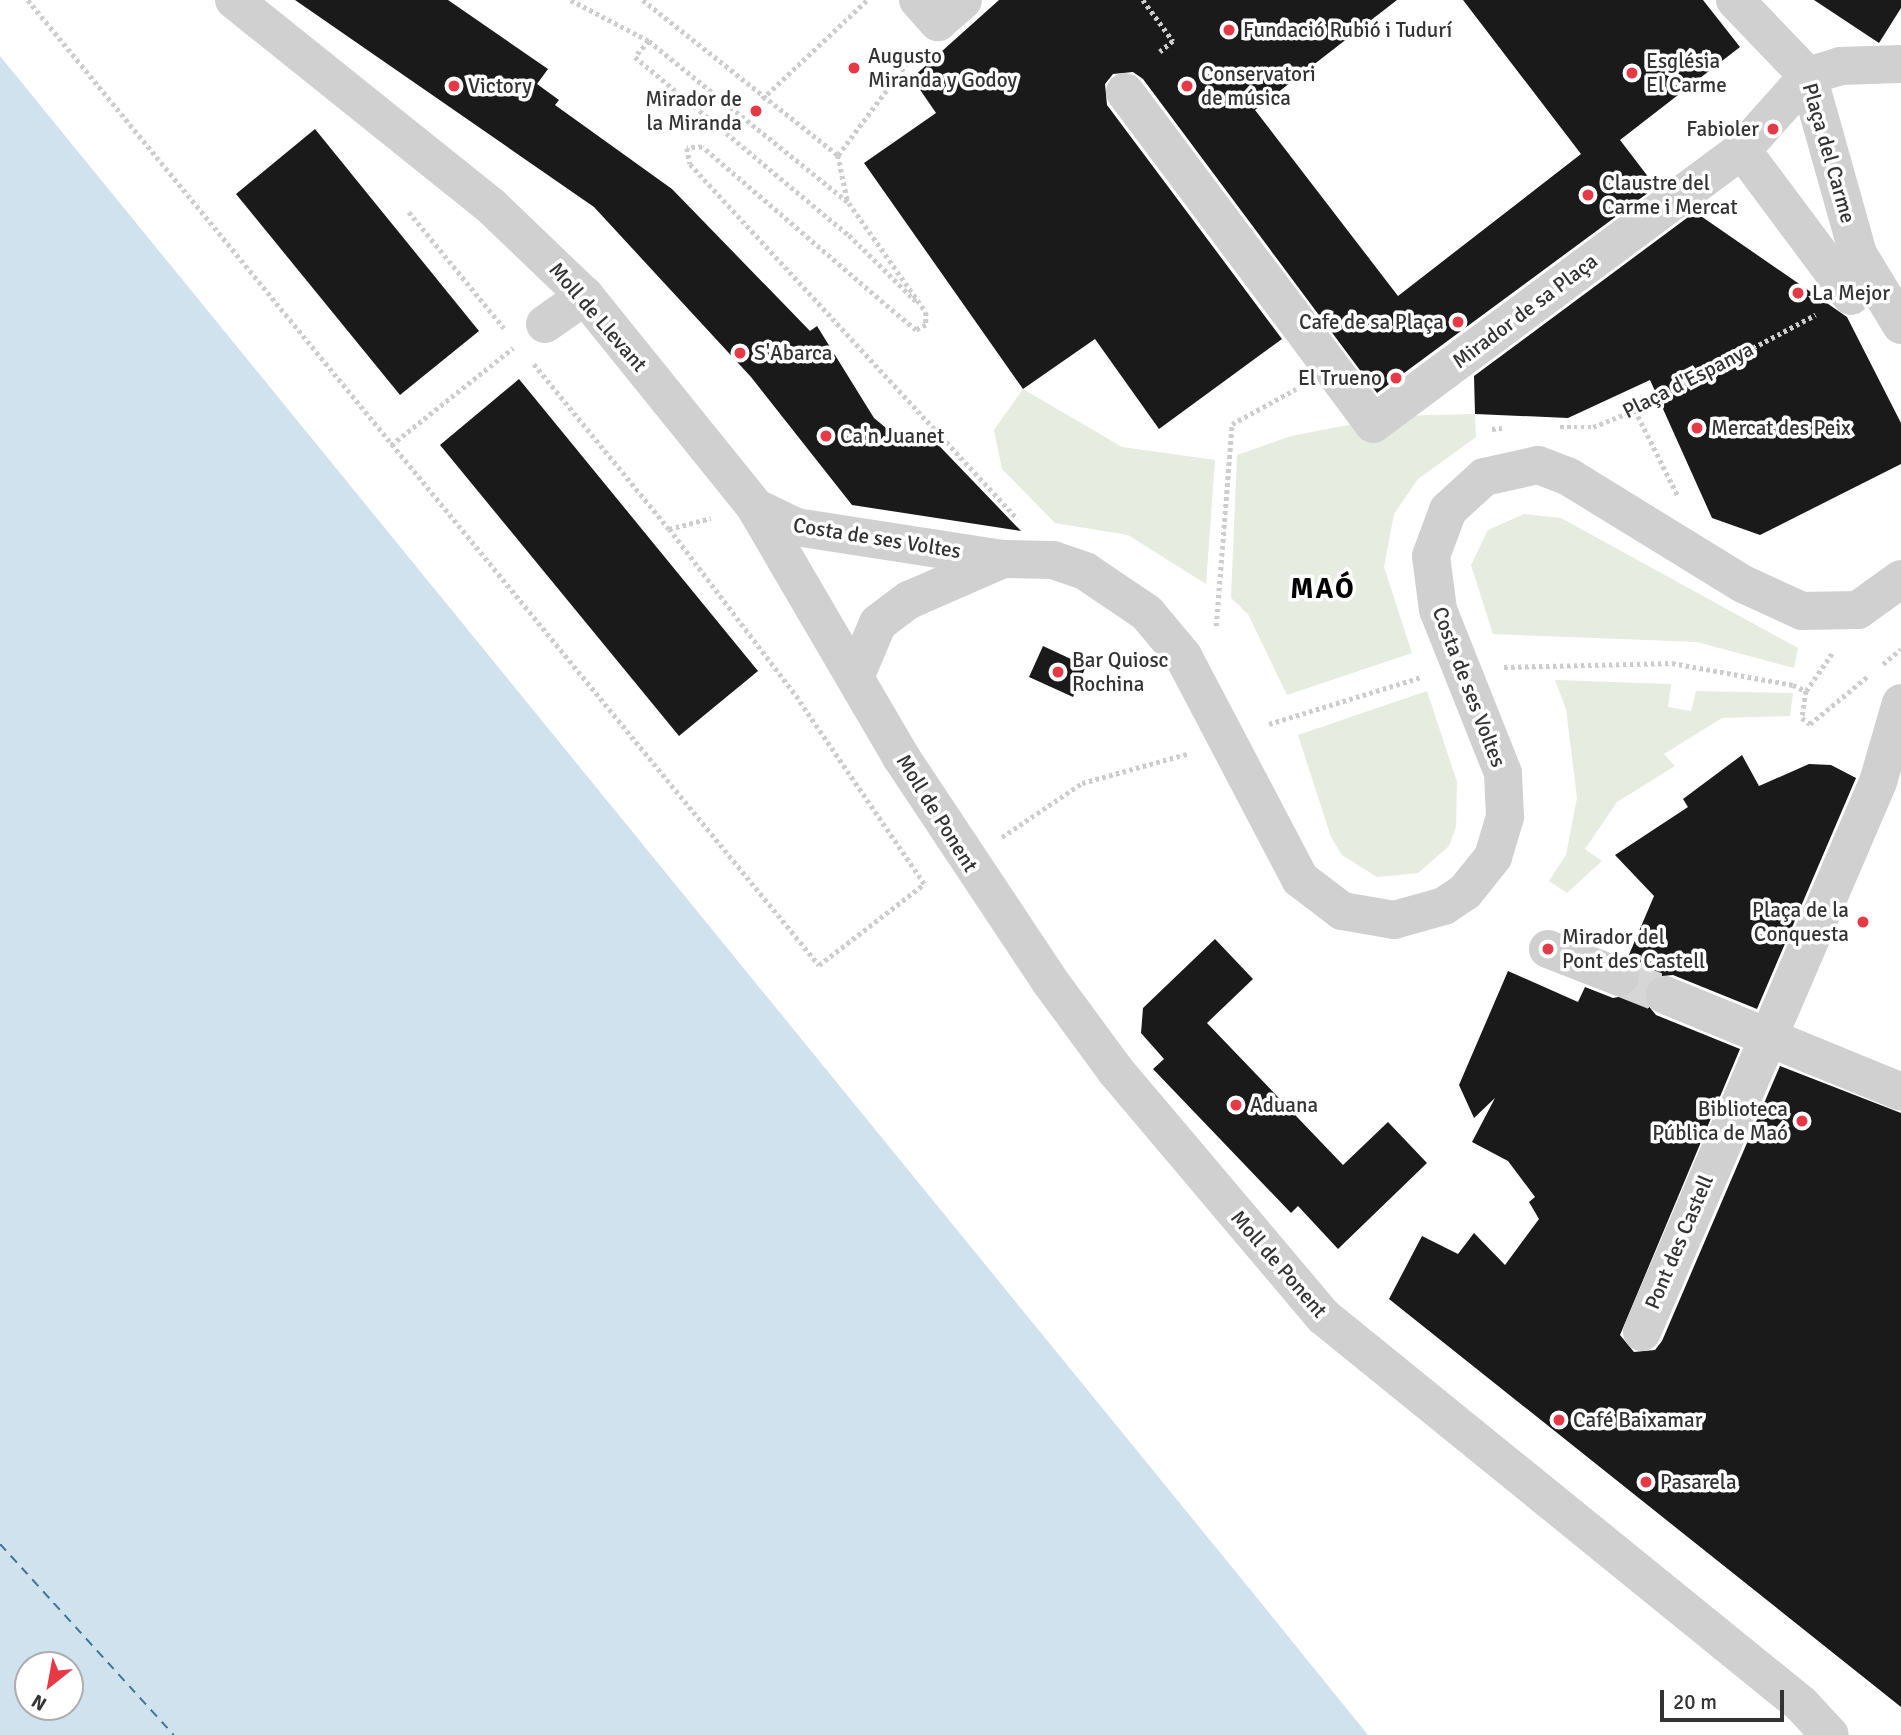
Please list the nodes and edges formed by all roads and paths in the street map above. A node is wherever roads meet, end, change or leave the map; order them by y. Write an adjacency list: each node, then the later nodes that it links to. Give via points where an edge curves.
1 (28, 0): 29 (path)
2 (234, 0): 20 (street, Moll de Llevant, via 490,205)
3 (571, 0): 9 (path)
4 (643, 0): 14 (path)
5 (867, 0): 14 (path)
6 (1143, 0): 10 (path, via 1173,41)
7 (1736, 2): 12 (street, Plaça del Carme)
8 (940, 7): 16 (path)
9 (649, 41): 17 (path); 21 (path, via 635,57 849,235)
10 (1160, 52)
11 (1896, 56): 12 (street)
12 (1808, 76): 15 (street, Mirador de sa Plaça); 19 (street, Plaça del Carme)
13 (1125, 92): 24 (street)
14 (762, 99): 16 (path)
15 (1742, 150): 19 (street); 24 (street, Mirador de sa Plaça, via 1373,424)
16 (838, 155): 17 (path)
17 (849, 203): 21 (path)
18 (409, 212): 23 (path)
19 (1877, 287): 22 (street); 25 (path, Plaça d'Espanya)
20 (585, 296): 23 (street); 31 (street, Moll de Llevant)
21 (926, 312): 32 (path, via 926,325 916,330 702,147 687,148 690,164)
22 (1901, 325)
23 (531, 334): 29 (path); 33 (path)
24 (1331, 370): 36 (path, via 1232,424)
25 (1634, 410): 26 (path, Plaça d'Espanya, via 1593,427); 30 (path)
26 (1555, 427)
27 (1517, 428): 28 (path)
28 (1492, 429)
29 (391, 445): 33 (path, via 819,965 924,884 798,699)
30 (1681, 502)
31 (755, 507): 33 (path); 34 (street, Costa de ses Voltes, via 796,527); 40 (street, Moll de Llevant)
32 (1024, 526)
33 (669, 529)
34 (1003, 559): 35 (street, Costa de ses Voltes, via 1053,560 1085,570 1147,613 1183,656 1230,737 1300,880 1342,911 1394,920 1432,911 1465,892 1493,858 1506,817 1503,773 1438,610 1432,569 1436,530 1484,477 1538,465 1569,477 1743,584 1802,611 1858,610); 40 (street, Costa de ses Voltes, via 909,600 878,623)
35 (1901, 579)
36 (1216, 626)
37 (1901, 649): 42 (path, via 1810,724 1802,719)
38 (1833, 652): 42 (path)
39 (1501, 667): 42 (path, via 1672,663)
40 (856, 675): 53 (street, Moll de Ponent, via 965,859 1115,1070 1324,1317 1801,1703)
41 (1430, 675): 44 (path)
42 (1806, 691)
43 (1901, 703): 50 (street, via 1878,782)
44 (1269, 724)
45 (1191, 752): 46 (path, via 1082,783)
46 (992, 844)
47 (1548, 949): 48 (street)
48 (1620, 977)
49 (1665, 995): 50 (street)
50 (1765, 1035): 51 (street); 52 (street, Pont des Castell)
51 (1901, 1092)
52 (1642, 1332)
53 (1830, 1735)

